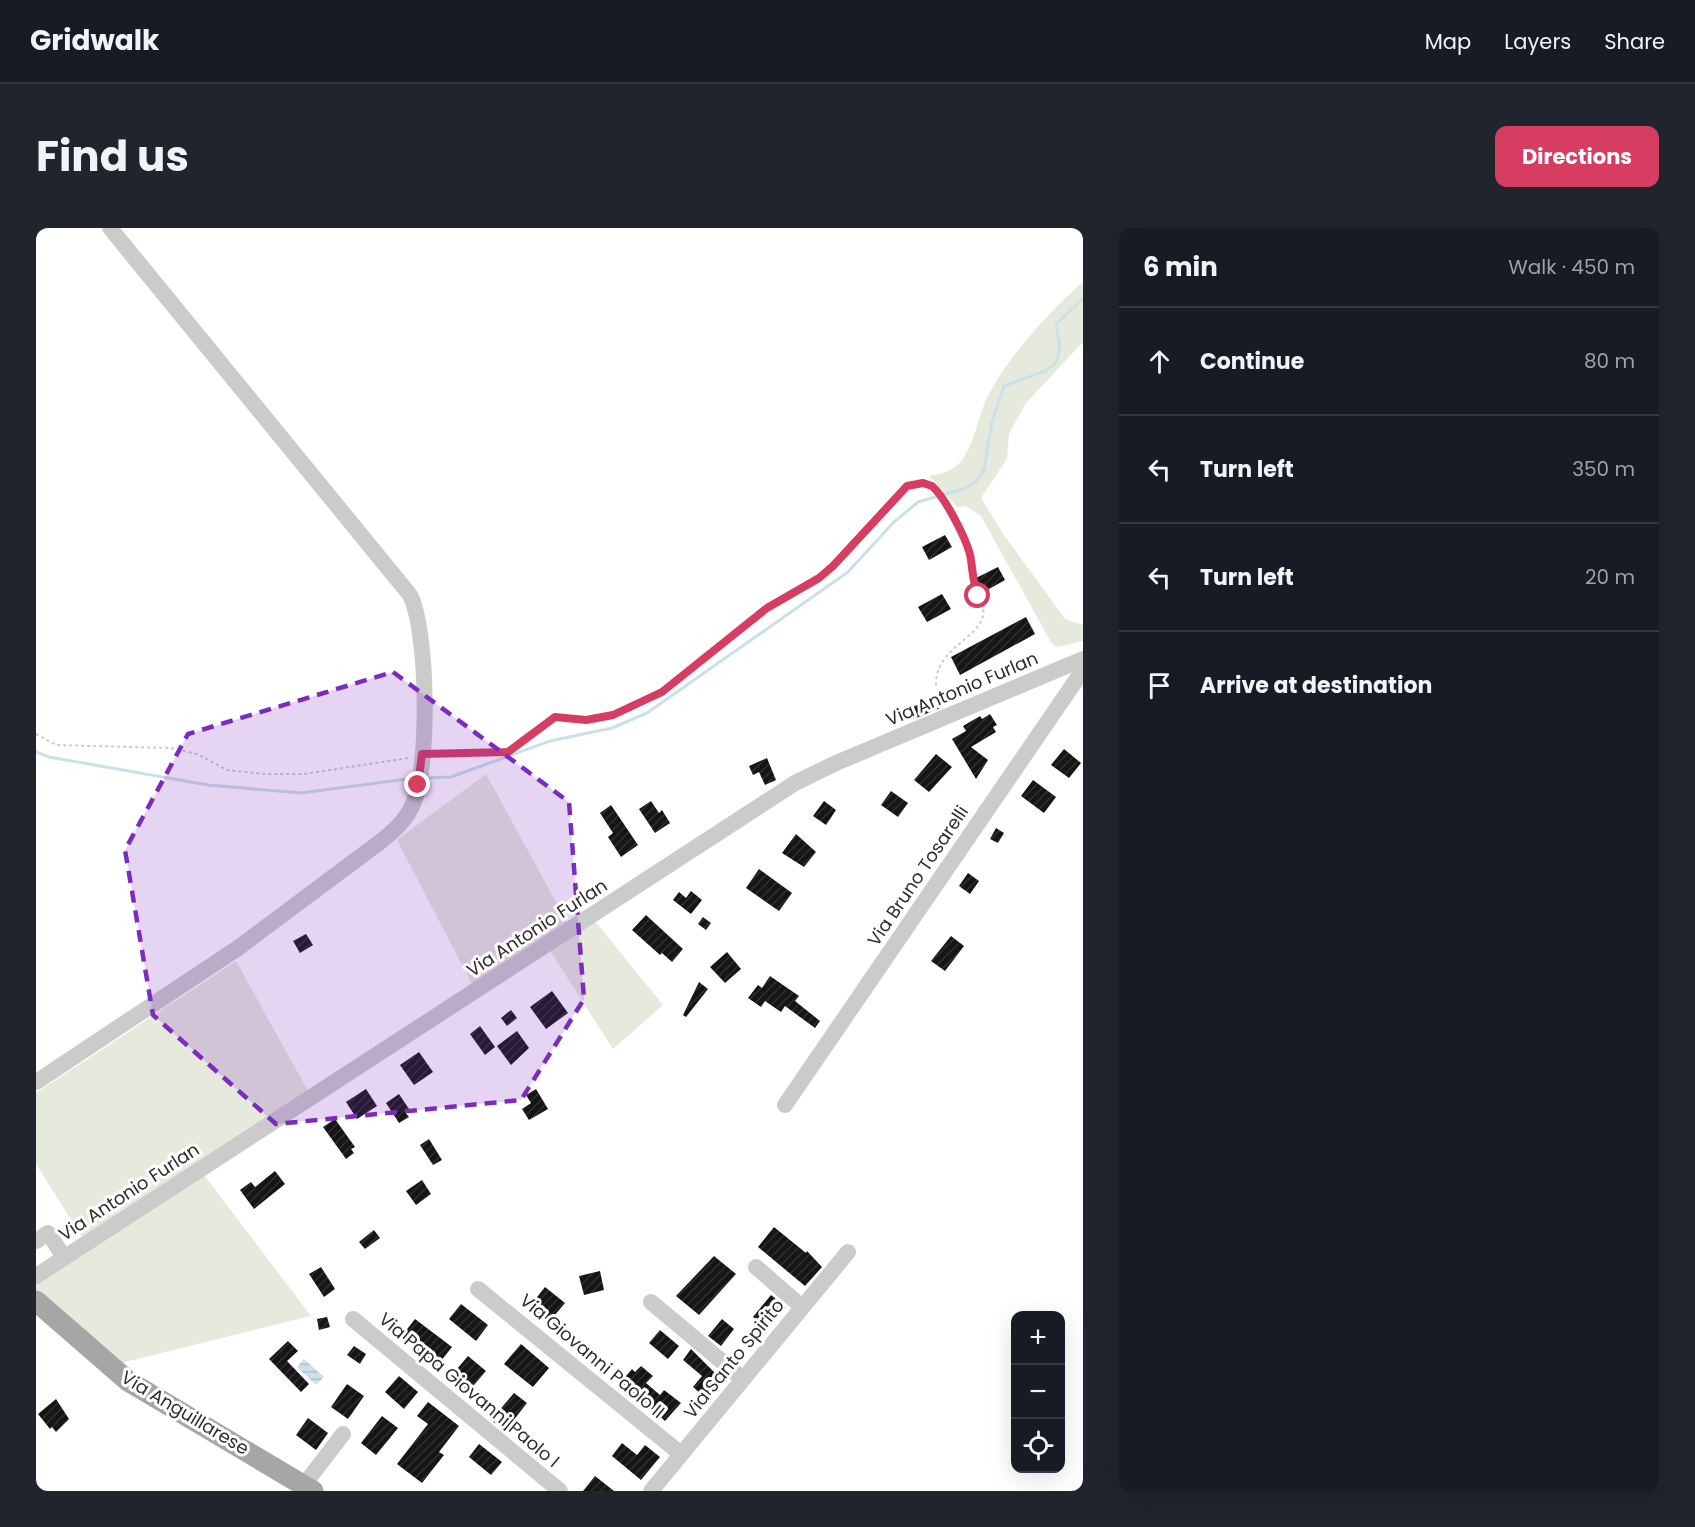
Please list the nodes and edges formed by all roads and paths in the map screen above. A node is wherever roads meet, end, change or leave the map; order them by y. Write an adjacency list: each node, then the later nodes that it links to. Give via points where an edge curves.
1 (110, 228): 6 (street, via 410,595 422,639)
2 (1083, 659): 11 (street, Via Antonio Furlan, via 795,783)
3 (1083, 670): 8 (street, Via Bruno Tosarelli)
4 (936, 687): 6 (path, via 935,678 944,659 980,622 983,610 972,581 972,559 947,502 932,486 914,483 901,491 819,578 767,608 662,692 613,715 586,720 555,717 508,752)
5 (36, 734): 6 (path, via 56,745 171,748 197,754 227,770 266,774 304,774)
6 (422, 761): 7 (street, via 414,802 380,842 238,948)
7 (36, 1082)
8 (785, 1105)
9 (36, 1241): 11 (street, via 48,1233)
10 (848, 1252): 17 (street, Via Santo Spirito)
11 (64, 1257): 13 (street, Via Antonio Furlan)
12 (756, 1267): 17 (street)
13 (36, 1276)
14 (478, 1289): 21 (street, Via Giovanni Paolo II)
15 (36, 1301): 22 (main road, Via Anguillarese, via 128,1381)
16 (651, 1302): 19 (street)
17 (802, 1307): 19 (street, Via Santo Spirito)
18 (352, 1319): 23 (street, Via Papa Giovanni Paolo I)
19 (743, 1379): 21 (street, Via Santo Spirito)
20 (343, 1434): 22 (street)
21 (681, 1454): 24 (street, Via Santo Spirito)
22 (297, 1488)
23 (560, 1491)
24 (651, 1491)

